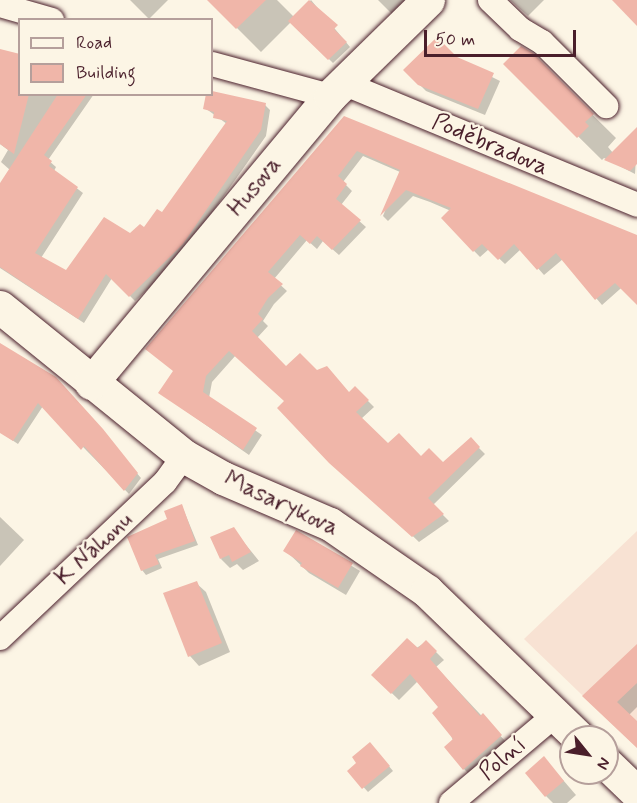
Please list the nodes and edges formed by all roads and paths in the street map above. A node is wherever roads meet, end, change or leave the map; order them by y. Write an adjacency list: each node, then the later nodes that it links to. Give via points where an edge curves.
1 (428, 0): 6 (street, Husova)
2 (490, 0): 7 (street, via 520,29 542,42)
3 (0, 5): 4 (street)
4 (44, 18)
5 (213, 64): 6 (street, Poděbradova)
6 (336, 90): 8 (street, Poděbradova); 10 (street, Husova)
7 (606, 106)
8 (637, 205)
9 (0, 307): 10 (street, Masarykova)
10 (91, 383): 11 (street, Masarykova)
11 (184, 456): 12 (street, K Náhonu, via 165,482); 13 (street, Masarykova, via 223,478 330,524 427,591)
12 (0, 638)
13 (555, 714): 14 (street, Masarykova); 17 (street, Polní)
14 (566, 725)
15 (619, 776): 16 (street)
16 (637, 793)
17 (451, 803)

